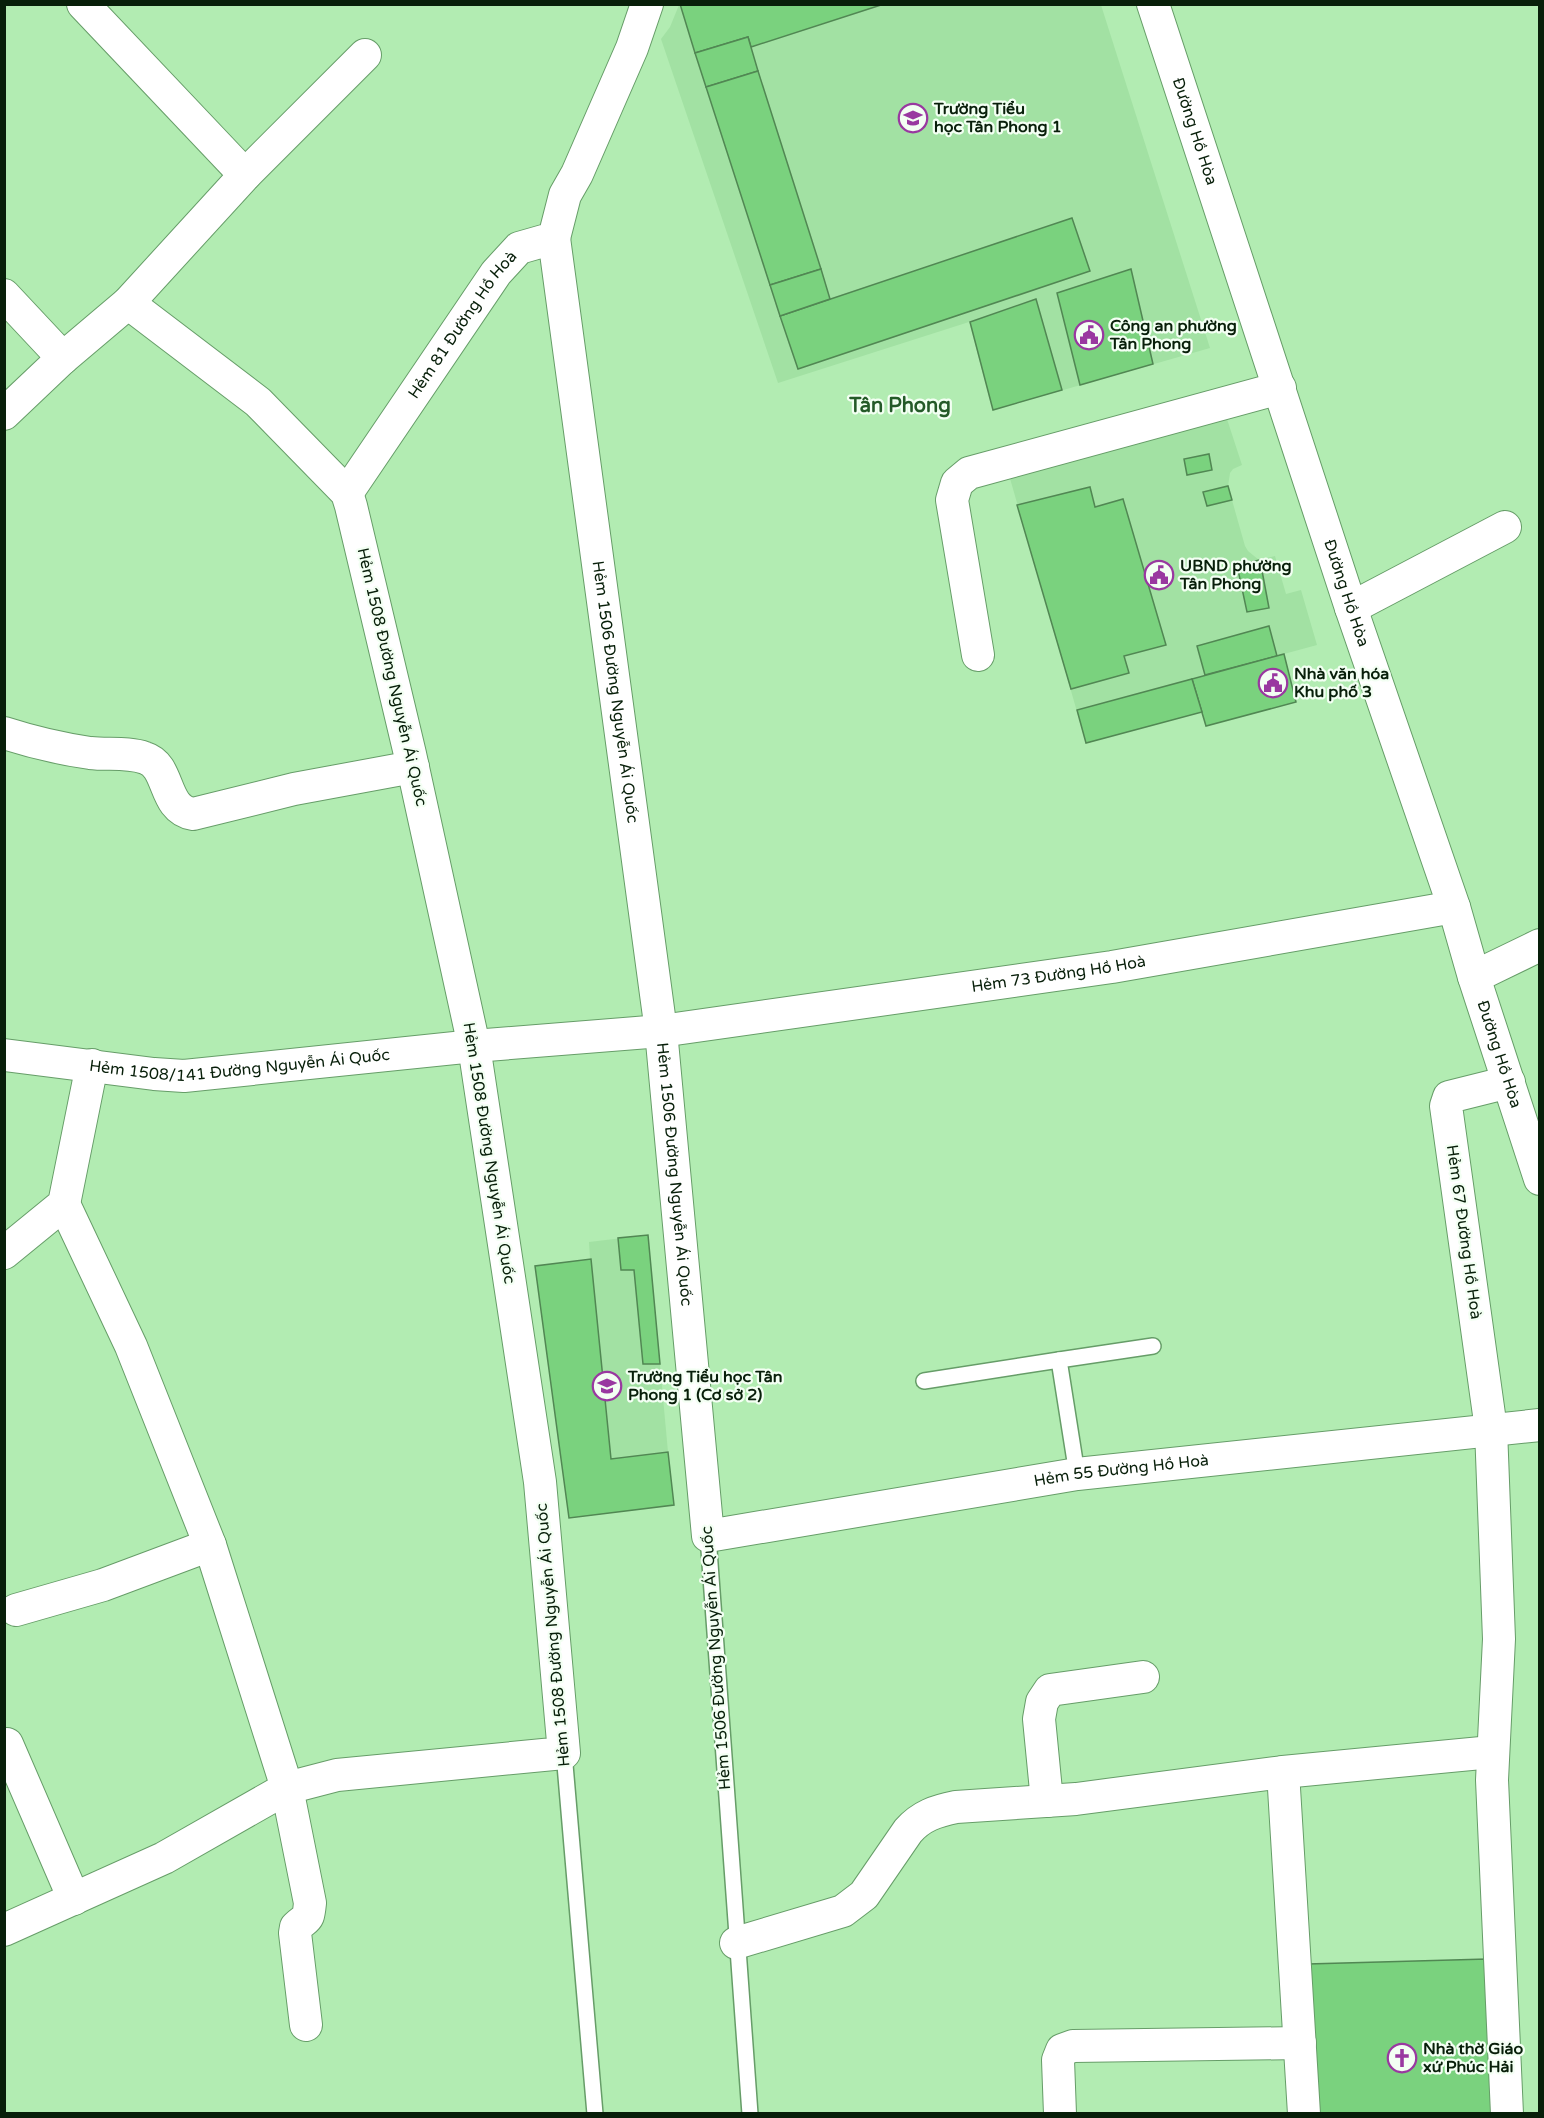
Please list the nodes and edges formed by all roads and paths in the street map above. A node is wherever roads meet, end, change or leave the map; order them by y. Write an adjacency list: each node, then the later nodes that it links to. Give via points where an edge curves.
1 (83, 4): 5 (street)
2 (647, 4): 6 (street, via 632,48 565,195)
3 (1153, 4): 10 (street, Đường Hồ Hòa)
4 (365, 55): 5 (street)
5 (245, 175): 8 (street)
6 (555, 238): 12 (street, Hẻm 81 Đường Hồ Hoà, via 519,248 496,273); 21 (street, Hẻm 1506 Đường Nguyễn Ái Quốc)
7 (4, 295): 9 (street)
8 (128, 303): 9 (street); 12 (street, Hẻm 1508 Đường Nguyễn Ái Quốc, via 258,402)
9 (63, 358): 11 (street)
10 (1280, 388): 14 (street, Đường Hồ Hòa); 15 (street, via 969,473 957,483 952,500)
11 (4, 414)
12 (347, 493): 17 (street, Hẻm 1508 Đường Nguyễn Ái Quốc)
13 (1505, 527): 14 (street)
14 (1352, 608): 18 (street, Đường Hồ Hòa)
15 (978, 655)
16 (4, 733): 17 (street, via 90,753 147,758 156,765 176,806 193,814 294,789)
17 (413, 767): 22 (street, Hẻm 1508 Đường Nguyễn Ái Quốc)
18 (1454, 907): 20 (street, Đường Hồ Hòa); 21 (street, Hẻm 73 Đường Hồ Hoà, via 1112,967)
19 (1539, 945): 20 (street)
20 (1474, 977): 25 (street, Đường Hồ Hòa)
21 (661, 1032): 22 (street, Hẻm 73 Đường Hồ Hoà); 35 (street, Hẻm 1506 Đường Nguyễn Ái Quốc)
22 (474, 1046): 24 (street, Hẻm 1508/141 Đường Nguyễn Ái Quốc, via 184,1076); 41 (street, Hẻm 1508 Đường Nguyễn Ái Quốc, via 540,1482)
23 (4, 1055): 24 (street, Hẻm 1508/141 Đường Nguyễn Ái Quốc)
24 (92, 1065): 27 (street)
25 (1509, 1082): 26 (street, Đường Hồ Hòa); 33 (street, Hẻm 67 Đường Hồ Hoà, via 1449,1097 1446,1106)
26 (1539, 1179)
27 (64, 1204): 28 (street); 36 (street, via 131,1346)
28 (4, 1253)
29 (1153, 1346): 30 (lane)
30 (1059, 1360): 31 (lane); 34 (lane)
31 (924, 1381)
32 (1539, 1425): 33 (street, Hẻm 55 Đường Hồ Hoà)
33 (1491, 1429): 34 (street, Hẻm 55 Đường Hồ Hoà); 40 (street, via 1499,1639)
34 (1077, 1474): 35 (street, Hẻm 55 Đường Hồ Hoà)
35 (708, 1536): 47 (lane, Hẻm 1506 Đường Nguyễn Ái Quốc)
36 (210, 1545): 37 (street, via 103,1585); 43 (street)
37 (16, 1610)
38 (1143, 1677): 44 (street, via 1050,1690 1042,1702 1039,1719)
39 (7, 1744): 45 (street)
40 (1492, 1752): 42 (street); 54 (street)
41 (564, 1753): 43 (street, via 337,1775); 50 (lane, Hẻm 1508 Đường Nguyễn Ái Quốc)
42 (1283, 1772): 44 (street); 49 (street)
43 (287, 1788): 45 (street, via 164,1858); 48 (street, via 310,1903 309,1915 295,1933)
44 (1047, 1801): 47 (street, via 956,1807 927,1815 908,1831 864,1894 843,1911)
45 (74, 1899): 46 (street)
46 (4, 1930)
47 (736, 1943): 51 (lane, Hẻm 1506 Đường Nguyễn Ái Quốc)
48 (306, 2025)
49 (1299, 2043): 52 (street, via 1073,2046 1062,2050 1058,2061); 53 (street)
50 (595, 2114)
51 (750, 2114)
52 (1060, 2114)
53 (1304, 2114)
54 (1507, 2114)

